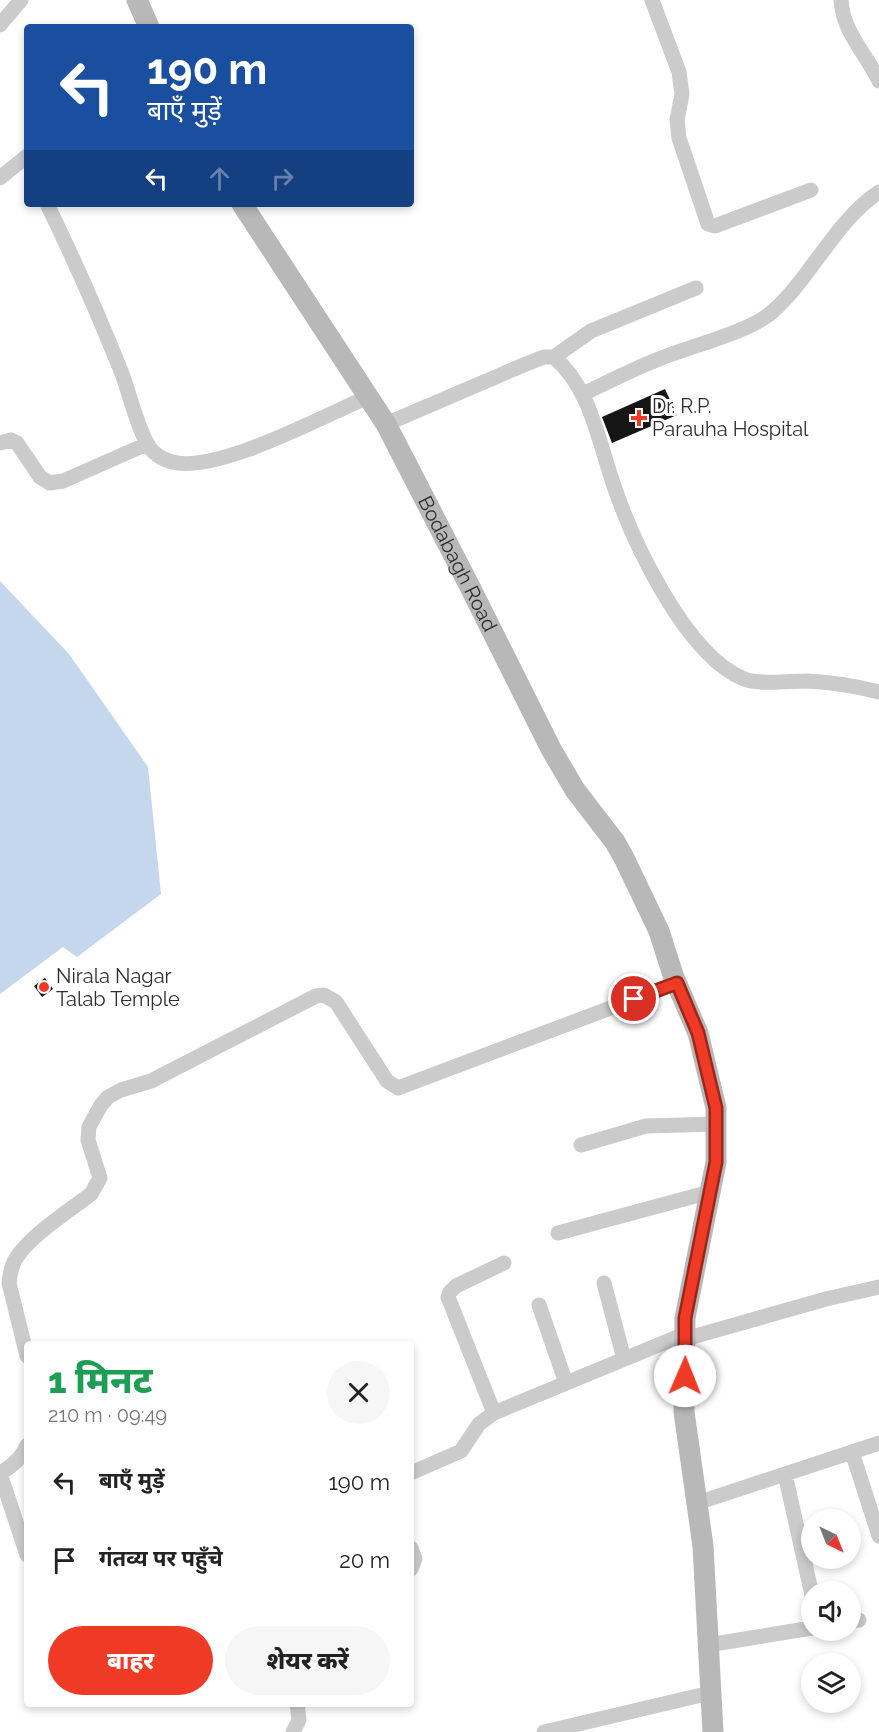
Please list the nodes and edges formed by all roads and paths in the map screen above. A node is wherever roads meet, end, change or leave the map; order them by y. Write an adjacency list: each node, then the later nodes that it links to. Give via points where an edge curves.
1 (21, 0): 6 (street)
2 (136, 0): 5 (street)
3 (652, 0): 10 (street, via 679,72 679,138 708,224 715,226)
4 (841, 0): 7 (street, via 850,35)
5 (148, 24)
6 (0, 25)
7 (879, 81)
8 (24, 160): 9 (street)
9 (0, 178)
10 (811, 190)
11 (879, 192): 16 (street, via 860,208 765,317)
12 (48, 207): 20 (street, via 122,372)
13 (244, 207): 17 (street, Bodabagh Road)
14 (696, 288): 15 (street, via 591,331)
15 (554, 357): 16 (street, via 568,369); 18 (street, via 526,364)
16 (583, 393): 21 (street, via 642,556 678,615 713,658 747,680 842,683)
17 (368, 396): 18 (street, Bodabagh Road); 20 (street, via 214,461 172,462)
18 (386, 424): 22 (street, Bodabagh Road, via 551,749 574,790 615,842 659,932)
19 (0, 443): 20 (street, via 17,443 40,477 50,483)
20 (147, 444)
21 (879, 692)
22 (675, 979): 23 (street, Bodabagh Road, via 698,1033 716,1108); 32 (street, via 398,1088 387,1081 336,1002 324,995 315,996 151,1081 114,1094 100,1105 89,1127 88,1140 100,1178 98,1186 29,1243 10,1271 9,1283)
23 (716, 1124): 24 (street, via 646,1126); 25 (street, Bodabagh Road, via 716,1162)
24 (581, 1145)
25 (710, 1192): 26 (street); 31 (street, Bodabagh Road, via 685,1318)
26 (558, 1233)
27 (504, 1263): 35 (street, via 456,1286 448,1298)
28 (604, 1283): 33 (street)
29 (879, 1287): 31 (street)
30 (539, 1305): 34 (street)
31 (685, 1336): 33 (street); 42 (street, Bodabagh Road, via 684,1412)
32 (24, 1344)
33 (624, 1359): 34 (street)
34 (566, 1383): 35 (street)
35 (494, 1413): 39 (street, via 479,1425 461,1451)
36 (879, 1443): 38 (street)
37 (24, 1452): 40 (street)
38 (852, 1452): 41 (street); 43 (street)
39 (414, 1472)
40 (0, 1473): 44 (street)
41 (785, 1474): 42 (street); 45 (street)
42 (697, 1503): 47 (street, Bodabagh Road)
43 (879, 1536)
44 (24, 1546)
45 (809, 1581)
46 (801, 1630): 47 (street)
47 (708, 1646): 48 (street, Bodabagh Road)
48 (710, 1693): 51 (street); 52 (street, Bodabagh Road)
49 (297, 1707): 50 (street)
50 (293, 1732)
51 (544, 1732)
52 (713, 1732)

